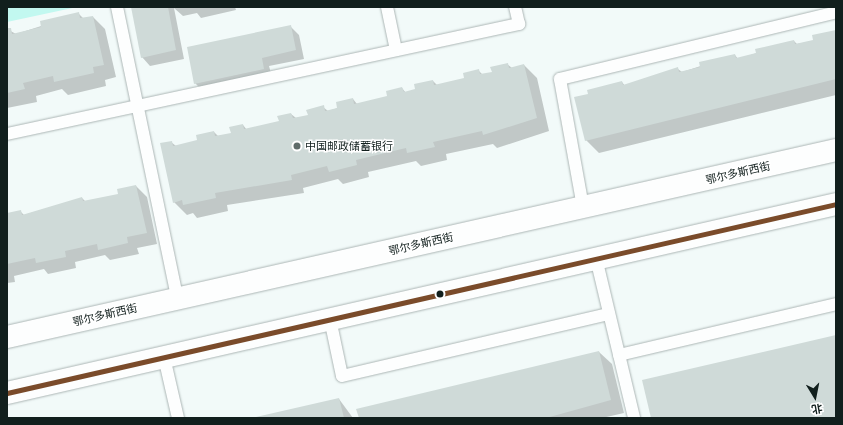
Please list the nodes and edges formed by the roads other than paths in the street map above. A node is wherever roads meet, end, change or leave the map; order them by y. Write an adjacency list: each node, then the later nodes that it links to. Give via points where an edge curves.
1 (117, 7): 6 (lane)
2 (387, 7): 5 (lane)
3 (515, 7): 5 (lane, via 519,24)
4 (836, 12): 10 (lane, via 560,79)
5 (396, 50): 6 (lane)
6 (137, 106): 7 (lane); 12 (lane)
7 (7, 134)
8 (836, 150): 10 (main road, 鄂尔多斯西街)
9 (836, 204): 11 (main road)
10 (583, 207): 12 (main road, 鄂尔多斯西街)
11 (596, 258): 14 (lane); 15 (main road)
12 (177, 298): 16 (main road, 鄂尔多斯西街)
13 (836, 304): 17 (lane)
14 (609, 314): 15 (lane, via 342,376); 17 (lane)
15 (330, 319): 18 (main road)
16 (7, 337)
17 (619, 355): 21 (lane)
18 (164, 357): 19 (main road); 20 (lane)
19 (7, 392)
20 (178, 418)
21 (634, 418)

